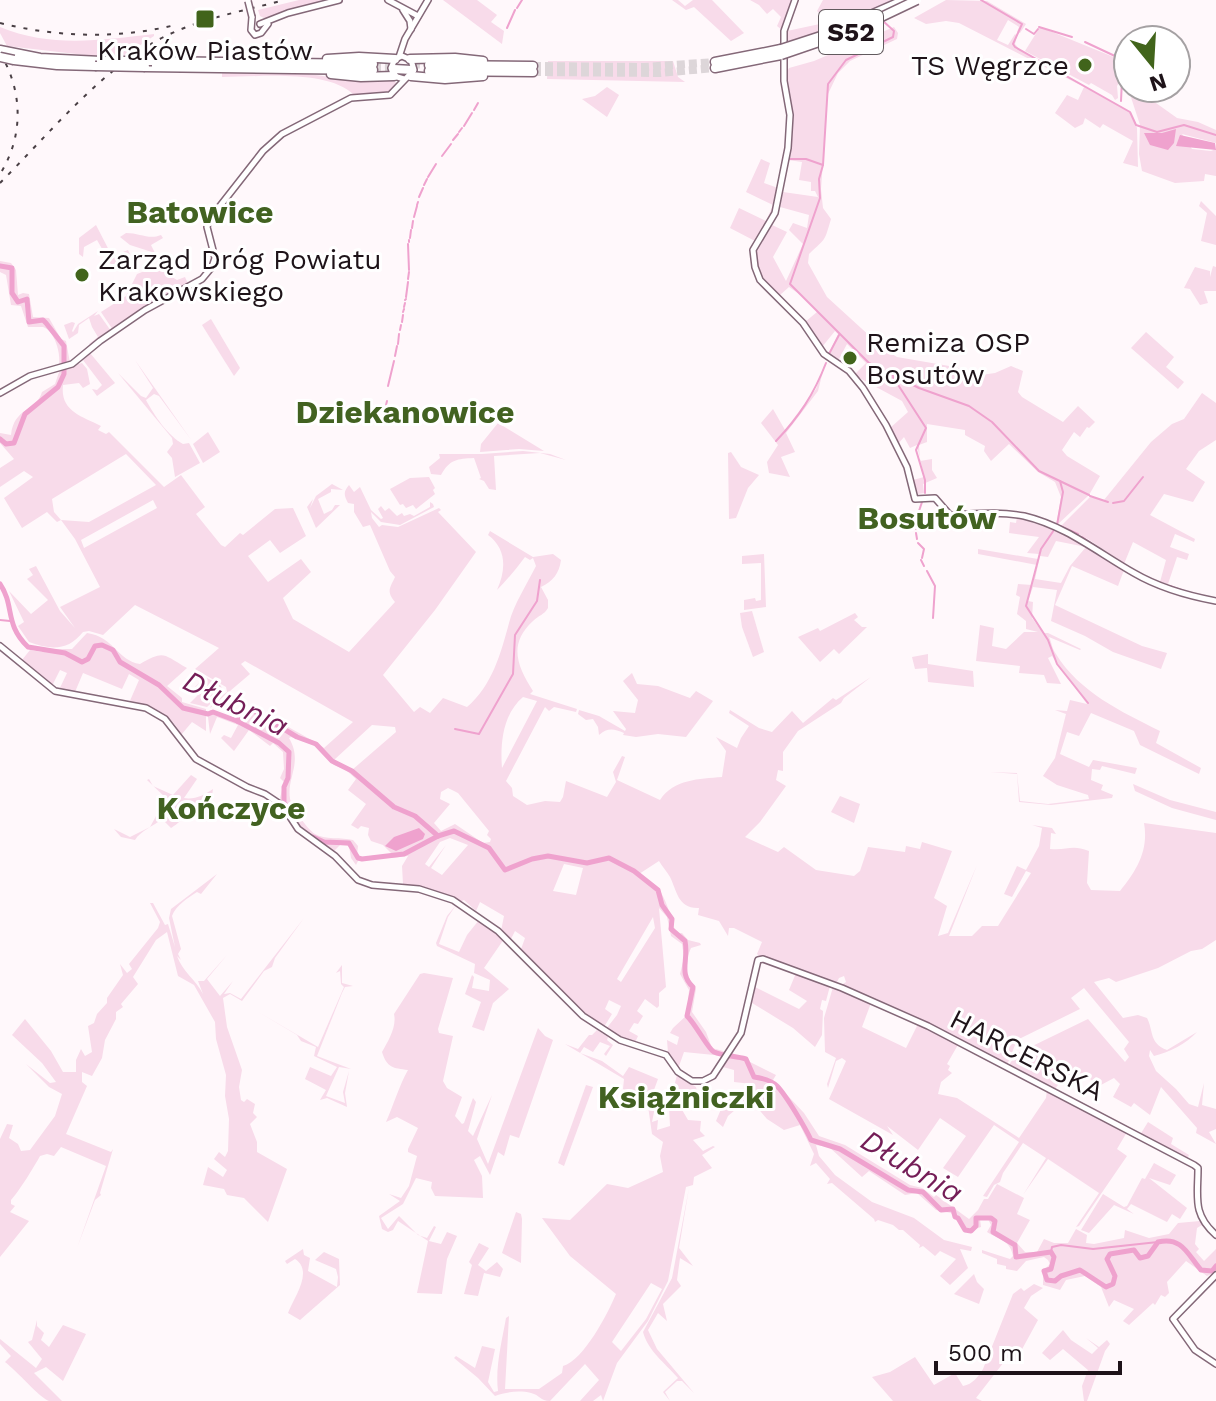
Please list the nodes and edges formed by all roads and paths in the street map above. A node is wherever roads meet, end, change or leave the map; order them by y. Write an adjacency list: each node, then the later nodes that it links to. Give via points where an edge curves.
1 (249, 0): 2 (street, bridge, via 257,22)
2 (339, 0)
3 (388, 0): 8 (street)
4 (795, 0): 19 (street, via 784,31 787,152 775,213 754,248 760,280 803,323 824,354 863,388 907,467 915,499 935,498 950,515 989,512 1032,519 1078,536 1141,577)
5 (905, 0): 9 (highway, S52, bridge)
6 (917, 0): 9 (highway, S52, bridge, via 854,30)
7 (426, 3): 8 (street)
8 (413, 17): 14 (street)
9 (781, 52): 11 (highway, S52)
10 (6, 55): 12 (highway, bridge, via 43,64)
11 (715, 65)
12 (302, 66): 13 (highway); 14 (highway, via 353,57); 14 (highway, via 354,77)
13 (373, 67)
14 (402, 67): 16 (highway, via 455,58); 16 (highway, via 452,79); 18 (street, via 398,88 386,96 345,100 293,127 263,151 209,220 215,258 195,283 145,310 69,365 30,376)
15 (429, 68): 16 (highway)
16 (507, 69): 17 (highway)
17 (533, 69)
18 (0, 393)
19 (1216, 601)
20 (0, 646): 21 (street, HARCERSKA, via 60,692 157,713 194,757 283,806 298,829 358,880 453,900 498,931 583,1016 620,1040 666,1055 687,1078 708,1079 728,1054 743,1029 758,960 763,959 972,1048 1198,1168 1198,1210)
21 (1216, 1235)
22 (1216, 1275): 23 (street, via 1173,1319 1195,1350)
23 (1216, 1364)

